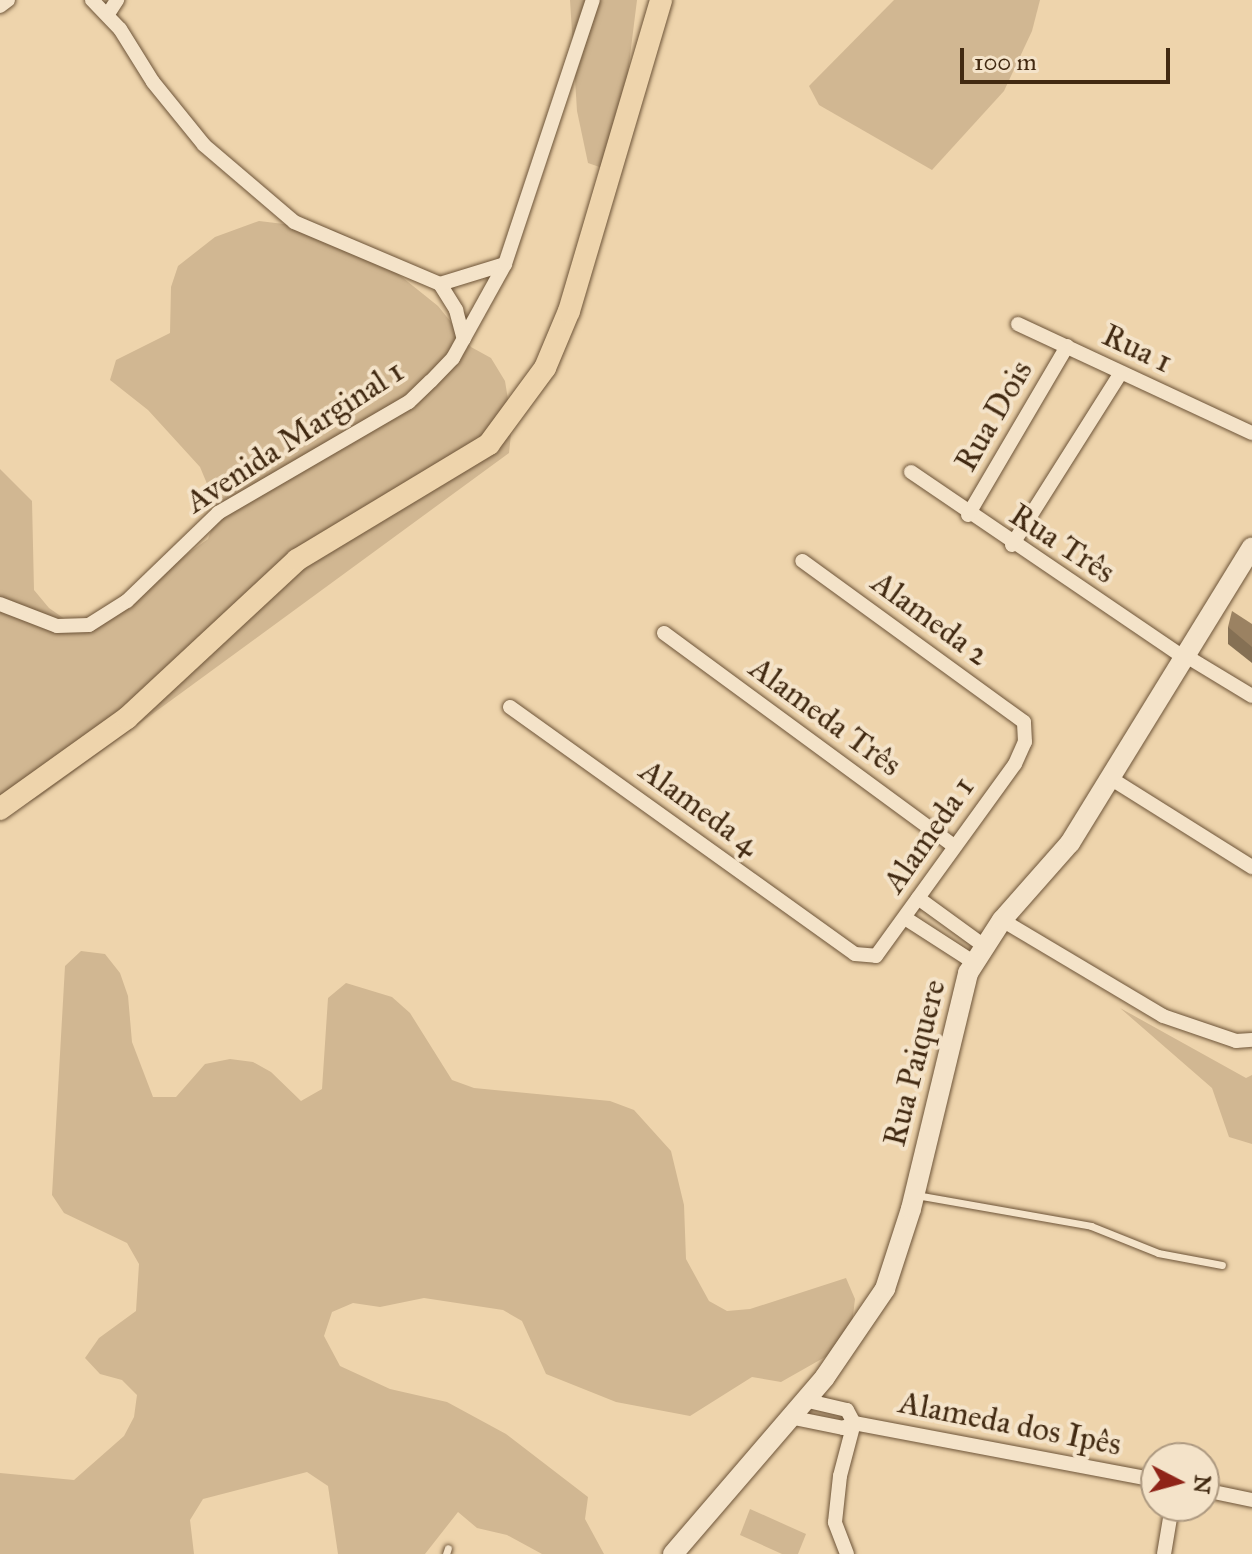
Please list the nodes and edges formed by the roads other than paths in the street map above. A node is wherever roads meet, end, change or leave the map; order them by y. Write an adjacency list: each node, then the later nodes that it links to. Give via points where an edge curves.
1 (8, 0): 6 (street)
2 (92, 0): 7 (street)
3 (117, 0): 7 (street)
4 (593, 0): 8 (street, Avenida Marginal 1)
5 (661, 0): 29 (main road, via 569,311 545,368 489,444 297,560 127,718)
6 (0, 6)
7 (108, 14): 9 (street, via 204,145 294,222)
8 (505, 264): 9 (street); 11 (street, Avenida Marginal 1)
9 (440, 284): 11 (street, via 456,310)
10 (1018, 324): 12 (street, Rua 1)
11 (464, 339): 22 (street, Avenida Marginal 1, via 453,358 409,402 218,513 127,601 89,625 57,626)
12 (1067, 346): 13 (street, Rua 1); 18 (street, Rua Dois)
13 (1120, 374): 14 (street, Rua 1); 19 (street)
14 (1233, 422): 15 (street, Rua 1); 16 (street)
15 (1252, 433)
16 (1252, 448)
17 (911, 472): 18 (street, Rua Três)
18 (968, 515): 19 (street, Rua Três)
19 (1012, 545): 24 (street, Rua Três)
20 (1252, 547): 24 (street, Rua Paiquere)
21 (802, 561): 27 (street, Alameda 2)
22 (0, 604)
23 (664, 633): 30 (street, Alameda Três)
24 (1185, 657): 25 (street, Rua Três); 28 (street, Rua Paiquere)
25 (1252, 696)
26 (510, 707): 35 (street, Alameda 4)
27 (1024, 722): 30 (street, Alameda 1, via 1025,742 1015,764)
28 (1110, 778): 31 (street); 34 (street, Rua Paiquere, via 1070,843)
29 (0, 809)
30 (954, 846): 32 (street, Alameda 1)
31 (1252, 867)
32 (918, 898): 33 (street, Alameda 1); 36 (street)
33 (905, 918): 35 (street, Alameda 1, via 881,953); 36 (street)
34 (1002, 920): 36 (street, Rua Paiquere); 37 (street, via 1163,1016 1236,1041)
35 (855, 954)
36 (979, 954): 38 (street, Rua Paiquere, via 958,1002)
37 (1252, 1040)
38 (913, 1195): 39 (lane, via 1091,1226 1158,1253); 40 (street, Rua Paiquere, via 885,1289 859,1332)
39 (1222, 1265)
40 (804, 1400): 41 (street, Rua Paiquere); 42 (street, via 847,1410)
41 (789, 1417): 42 (street, via 843,1428); 47 (street, Rua Paiquere)
42 (854, 1423): 43 (street, Alameda dos Ipês); 48 (street, via 835,1522)
43 (1140, 1477)
44 (1220, 1493): 45 (street)
45 (1252, 1500)
46 (1169, 1522): 49 (street)
47 (673, 1554)
48 (847, 1554)
49 (1164, 1554)

